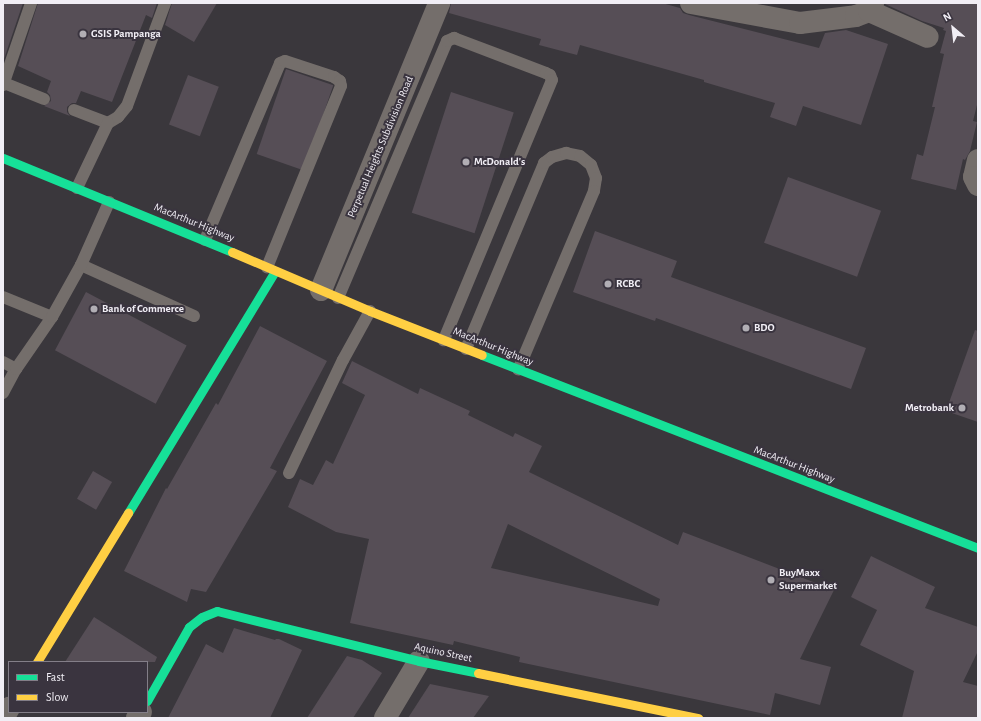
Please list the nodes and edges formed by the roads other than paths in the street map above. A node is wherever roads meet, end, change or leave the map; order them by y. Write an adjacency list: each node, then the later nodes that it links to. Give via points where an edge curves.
1 (31, 3): 7 (lane)
2 (165, 3): 10 (lane, via 127,106 118,117)
3 (439, 3): 19 (street, Perpetual Heights Subdivision Road)
4 (691, 3): 5 (street, via 800,24 856,16)
5 (871, 7): 6 (street)
6 (928, 37)
7 (3, 84): 8 (lane)
8 (44, 99)
9 (74, 110): 10 (lane)
10 (108, 123): 14 (lane)
11 (3, 158): 14 (main road, MacArthur Highway)
12 (978, 160): 13 (street, via 974,177)
13 (978, 185)
14 (77, 188): 15 (main road, MacArthur Highway)
15 (109, 202): 16 (main road, MacArthur Highway); 17 (lane)
16 (205, 240): 18 (main road, MacArthur Highway); 18 (lane, via 280,63 285,61 334,77 341,86)
17 (81, 264): 22 (lane); 23 (lane)
18 (271, 269): 19 (main road, MacArthur Highway); 32 (main road)
19 (329, 294): 21 (main road, MacArthur Highway); 24 (lane, via 447,41 454,38 546,73 552,80)
20 (3, 297): 22 (lane)
21 (370, 311): 24 (main road, MacArthur Highway); 30 (lane)
22 (52, 316): 27 (lane)
23 (194, 316)
24 (444, 340): 25 (main road, MacArthur Highway)
25 (466, 349): 28 (main road, MacArthur Highway); 28 (lane, via 544,163 552,157 566,153 580,156 591,165 596,178 594,191)
26 (3, 362): 27 (lane)
27 (16, 369): 29 (lane)
28 (518, 370): 31 (main road, MacArthur Highway)
29 (3, 394)
30 (288, 473)
31 (978, 548)
32 (38, 661)
33 (419, 661): 34 (main road, Aquino Street, via 217,611 202,617 189,627); 35 (street); 36 (main road, Aquino Street)
34 (148, 699)
35 (385, 718)
36 (697, 718)

